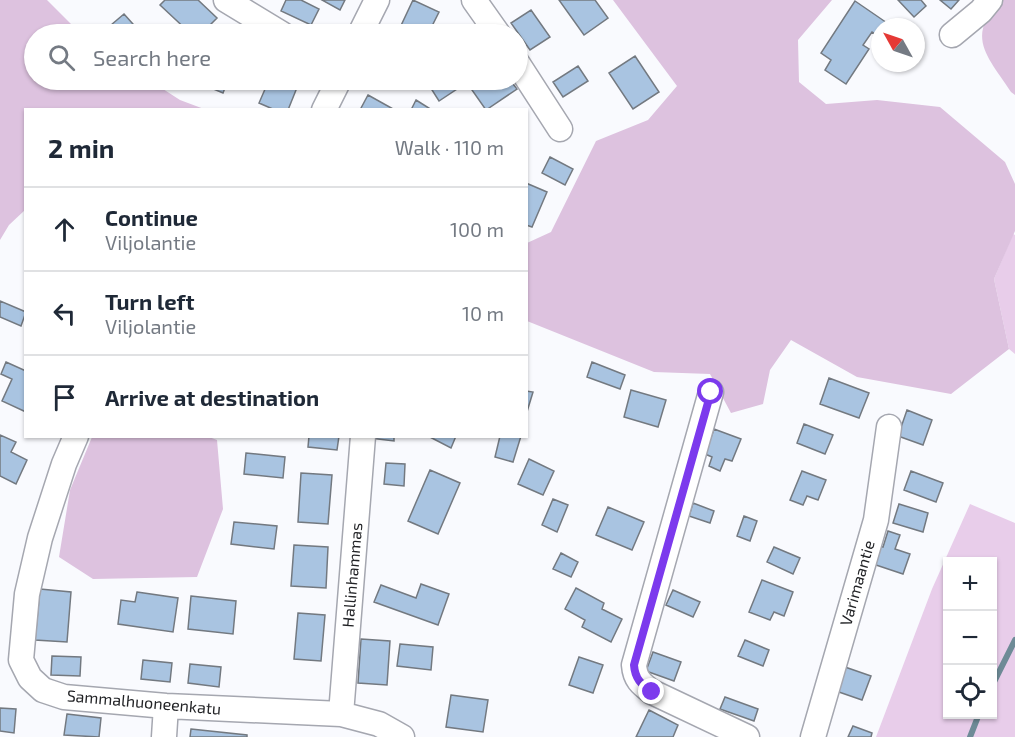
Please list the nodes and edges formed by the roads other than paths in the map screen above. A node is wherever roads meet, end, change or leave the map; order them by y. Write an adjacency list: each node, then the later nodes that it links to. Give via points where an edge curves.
1 (226, 0): 5 (street)
2 (377, 0): 6 (street)
3 (474, 0): 7 (street)
4 (990, 0): 8 (street)
5 (266, 24)
6 (365, 24)
7 (491, 24)
8 (952, 35)
9 (528, 79): 12 (street)
10 (334, 90): 11 (street)
11 (325, 108)
12 (560, 129)
13 (711, 392): 21 (street, via 634,665 635,676 652,692)
14 (889, 426): 22 (street, Varimaantie, via 876,520)
15 (75, 438): 17 (street, Sammalhuoneenkatu, via 40,538 27,594 21,660 30,678 43,690 64,697)
16 (363, 438): 18 (street, Hallinhammas)
17 (166, 706): 18 (street, Sammalhuoneenkatu); 19 (street)
18 (340, 714): 20 (street, Sammalhuoneenkatu, via 379,724)
19 (164, 737)
20 (402, 737)
21 (747, 737)
22 (813, 737)

